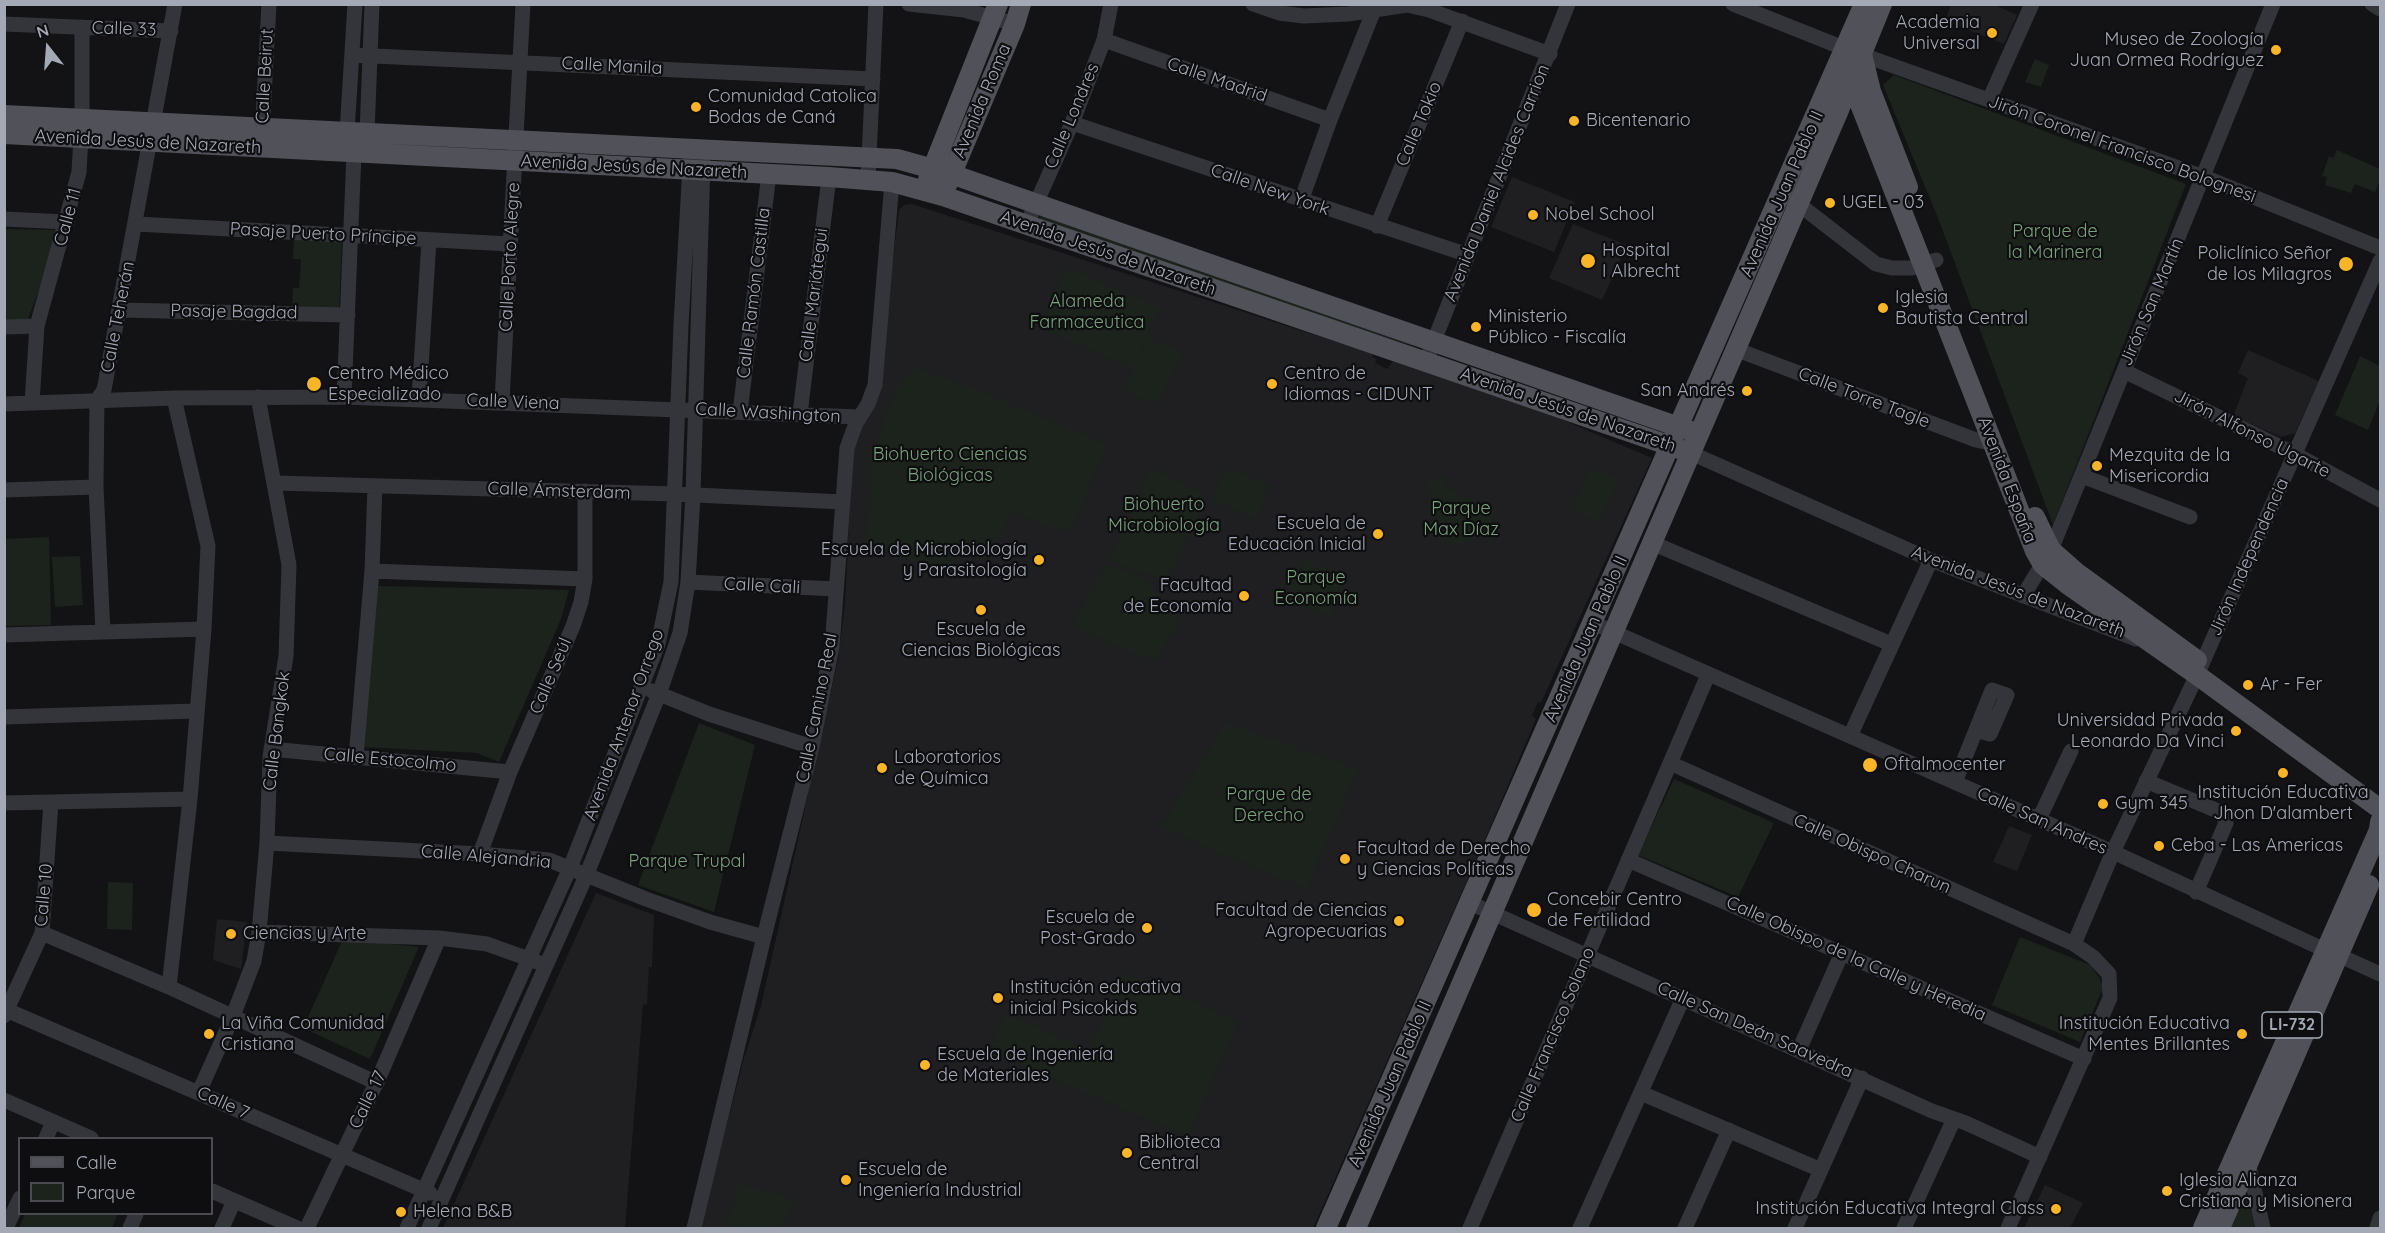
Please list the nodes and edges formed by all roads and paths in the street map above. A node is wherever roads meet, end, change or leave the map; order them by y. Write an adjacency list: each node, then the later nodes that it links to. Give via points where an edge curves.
1 (176, 4): 26 (street, Calle Teherán)
2 (270, 4): 39 (street, Calle Beirut)
3 (355, 4): 30 (street)
4 (372, 4): 31 (street)
5 (524, 4): 32 (street, Calle Porto Alegre)
6 (876, 4): 34 (street)
7 (909, 4): 20 (street)
8 (1021, 4): 24 (main road, Avenida Roma)
9 (1111, 4): 27 (street, Calle Londres)
10 (1253, 4): 19 (street, via 1304,16)
11 (1568, 4): 29 (street, Avenida Daniel Alcides Carrion)
12 (1733, 4): 21 (street, Jirón Coronel Francisco Bolognesi)
13 (1864, 4): 28 (main road)
14 (1882, 4): 28 (main road)
15 (2032, 4): 35 (street)
16 (2273, 4): 57 (street, Jirón San Martín)
17 (2372, 4): 18 (street)
18 (2380, 9)
19 (1374, 10): 22 (street, via 1407,5); 37 (street)
20 (996, 11): 24 (street); 54 (main road, Avenida Roma)
21 (1767, 11): 28 (street, Jirón Coronel Francisco Bolognesi)
22 (1462, 21): 29 (street); 69 (street, Calle Tokio)
23 (4, 24): 25 (street, Calle 33)
24 (1016, 24): 54 (main road, Avenida Roma)
25 (82, 27): 26 (street, Calle 33); 40 (street, Calle 11)
26 (171, 31): 42 (street, Calle Teherán)
27 (1104, 40): 37 (street, Calle Madrid); 38 (street, Calle Londres)
28 (1854, 52): 33 (main road, Avenida Juan Pablo II); 35 (street, Jirón Coronel Francisco Bolognesi); 62 (main road, Avenida Juan Pablo II); 77 (main road, Avenida España)
29 (1550, 54): 75 (street, Avenida Daniel Alcides Carrion)
30 (352, 55): 31 (street, Calle Manila); 41 (street)
31 (371, 56): 32 (street, Calle Manila); 43 (street)
32 (520, 61): 34 (street, Calle Manila); 45 (street, Calle Porto Alegre)
33 (1851, 78): 62 (main road, Avenida Juan Pablo II); 77 (main road, Avenida España)
34 (873, 79): 50 (street)
35 (1989, 100): 57 (street, Jirón Coronel Francisco Bolognesi)
36 (4, 115): 40 (main road, Avenida Jesús de Nazareth)
37 (1329, 120): 63 (street)
38 (1072, 123): 63 (street, Calle New York); 64 (street, Calle Londres)
39 (262, 128): 41 (main road, Avenida Jesús de Nazareth); 42 (main road, Avenida Jesús de Nazareth); 47 (street, Calle Beirut)
40 (82, 129): 42 (main road, Avenida Jesús de Nazareth); 44 (main road, Avenida Jesús de Nazareth); 66 (street, Calle 11, via 79,172)
41 (347, 132): 43 (main road, Avenida Jesús de Nazareth); 49 (street)
42 (153, 133): 47 (main road, Avenida Jesús de Nazareth); 67 (street, Calle Teherán)
43 (367, 133): 45 (main road, Avenida Jesús de Nazareth); 49 (street)
44 (4, 134)
45 (516, 140): 46 (main road, Avenida Jesús de Nazareth); 51 (street, Calle Porto Alegre)
46 (642, 146): 48 (main road, Avenida Jesús de Nazareth); 52 (main road)
47 (261, 148): 49 (main road, Avenida Jesús de Nazareth)
48 (697, 148): 50 (main road, Avenida Jesús de Nazareth); 53 (street, Avenida Antenor Orrego)
49 (354, 153): 51 (main road, Avenida Jesús de Nazareth); 70 (street)
50 (869, 156): 54 (main road, Avenida Jesús de Nazareth); 58 (street)
51 (515, 161): 52 (main road, Avenida Jesús de Nazareth); 72 (street, Calle Porto Alegre)
52 (640, 168): 53 (main road, Avenida Jesús de Nazareth)
53 (696, 171): 55 (main road, Avenida Jesús de Nazareth); 80 (street, Avenida Antenor Orrego); 83 (street, Avenida Antenor Orrego)
54 (942, 171): 60 (main road, Avenida Roma); 61 (main road, Avenida Roma); 64 (main road, Avenida Jesús de Nazareth)
55 (769, 174): 56 (main road, Avenida Jesús de Nazareth); 98 (street, Calle Ramón Castilla)
56 (829, 177): 58 (main road, Avenida Jesús de Nazareth); 99 (street, Calle Mariátegui)
57 (2204, 177): 74 (street, Jirón Coronel Francisco Bolognesi); 87 (street, Jirón San Martín)
58 (868, 179): 59 (main road, Avenida Jesús de Nazareth)
59 (891, 182): 60 (main road, Avenida Jesús de Nazareth); 100 (street, Calle Camino Real, via 875,385)
60 (924, 191): 61 (main road, Avenida Jesús de Nazareth)
61 (943, 196): 68 (main road, Avenida Jesús de Nazareth)
62 (1791, 197): 73 (main road, Avenida Juan Pablo II); 77 (street, via 1876,264 1912,268)
63 (1301, 201): 69 (street, Calle New York)
64 (1035, 203): 68 (street, Calle Londres); 84 (main road, Avenida Jesús de Nazareth)
65 (4, 219): 66 (street)
66 (67, 222): 81 (street, Calle 11)
67 (136, 224): 70 (street, Pasaje Puerto Príncipe); 78 (street, Calle Teherán)
68 (1026, 226): 86 (main road, Avenida Jesús de Nazareth)
69 (1377, 226): 75 (street, Calle New York)
70 (351, 236): 71 (street, Pasaje Puerto Príncipe); 79 (street)
71 (429, 240): 72 (street, Pasaje Puerto Príncipe); 91 (street)
72 (510, 244): 93 (street, Calle Porto Alegre)
73 (1770, 245): 85 (main road, Avenida Juan Pablo II); 101 (main road, Avenida Juan Pablo II)
74 (2380, 248)
75 (1468, 255): 84 (street, Avenida Daniel Alcides Carrion)
76 (2380, 261): 106 (street, Jirón Independencia)
77 (1930, 262): 103 (main road, Avenida España); 119 (main road, Avenida España, via 2035,516)
78 (119, 309): 79 (street, Pasaje Bagdad); 92 (street, Calle Teherán, via 104,390)
79 (348, 315): 89 (street)
80 (681, 325): 83 (street); 96 (street, Avenida Antenor Orrego)
81 (37, 326): 82 (street); 94 (street, Calle 11)
82 (4, 327)
83 (698, 327): 97 (street, Avenida Antenor Orrego)
84 (1433, 342): 86 (street, Avenida Daniel Alcides Carrion); 101 (main road, Avenida Jesús de Nazareth)
85 (1735, 349): 102 (main road, Avenida Juan Pablo II); 103 (street, Calle Torre Tagle)
86 (1426, 361): 104 (main road, Avenida Jesús de Nazareth)
87 (2124, 371): 106 (street, Jirón Alfonso Ugarte); 107 (street, Jirón San Martín)
88 (258, 397): 89 (street, Calle Viena); 90 (street, Calle Viena); 108 (street, Calle Bangkok)
89 (344, 397): 91 (street, Calle Viena)
90 (174, 398): 92 (street, Calle Viena); 127 (street, via 208,546)
91 (418, 399): 93 (street, Calle Viena)
92 (97, 400): 94 (street, Calle Viena); 110 (street, Calle Teherán)
93 (502, 401): 96 (street, Calle Viena)
94 (32, 403): 95 (street, Calle Viena)
95 (4, 404)
96 (678, 409): 97 (street, Calle Washington); 113 (street, Avenida Antenor Orrego)
97 (695, 410): 98 (street, Calle Washington); 114 (street, Avenida Antenor Orrego)
98 (740, 412): 99 (street, Calle Washington)
99 (800, 414): 100 (street, Calle Washington)
100 (859, 417): 116 (street, Calle Camino Real, via 847,448)
101 (1680, 427): 102 (main road, Avenida Jesús de Nazareth); 104 (main road, Avenida Juan Pablo II)
102 (1699, 434): 105 (main road, Avenida Juan Pablo II)
103 (1994, 444): 119 (main road, Avenida España, via 2035,551)
104 (1671, 446): 105 (main road, Avenida Jesús de Nazareth); 126 (main road, Avenida Juan Pablo II)
105 (1691, 453): 118 (main road, Avenida Juan Pablo II); 120 (street, Avenida Jesús de Nazareth)
106 (2295, 454): 115 (street, Jirón Alfonso Ugarte); 133 (street, Jirón Independencia)
107 (2082, 476): 117 (street); 119 (street, Jirón San Martín)
108 (275, 483): 109 (street, Calle Ámsterdam); 142 (street, Calle Bangkok, via 289,565 286,656)
109 (375, 486): 112 (street, Calle Ámsterdam); 121 (street)
110 (96, 488): 111 (street); 128 (street, Calle Teherán)
111 (4, 490)
112 (585, 491): 113 (street, Calle Ámsterdam); 122 (street, Calle Seúl)
113 (675, 494): 114 (street, Calle Ámsterdam); 135 (street, Avenida Antenor Orrego, via 671,582 658,644)
114 (693, 495): 116 (street, Calle Ámsterdam); 123 (street, Avenida Antenor Orrego)
115 (2380, 500)
116 (843, 502): 124 (street, Calle Camino Real)
117 (2190, 517)
118 (1652, 543): 129 (main road, Avenida Juan Pablo II); 131 (street)
119 (2047, 558): 125 (street, Jirón San Martín); 132 (main road, Avenida España, via 2067,584); 133 (main road, Avenida España, via 2076,572)
120 (1931, 560): 125 (street, Avenida Jesús de Nazareth); 131 (street)
121 (372, 571): 122 (street); 144 (street)
122 (585, 579): 146 (street, Calle Seúl, via 573,626)
123 (688, 582): 124 (street, Calle Cali); 136 (street, Avenida Antenor Orrego, via 680,633)
124 (837, 589): 141 (street, Calle Camino Real, via 832,647)
125 (2023, 596): 132 (street, Avenida Jesús de Nazareth)
126 (1593, 623): 129 (street, Calle San Andres); 164 (main road, Avenida Juan Pablo II)
127 (204, 629): 128 (street); 137 (street)
128 (103, 632): 130 (street)
129 (1613, 632): 134 (street, Calle San Andres); 165 (main road, Avenida Juan Pablo II)
130 (4, 635)
131 (1891, 644): 140 (street)
132 (2152, 645): 133 (main road, Avenida España)
133 (2199, 669): 147 (street, Jirón Independencia); 149 (main road, Avenida España); 153 (main road, Avenida España)
134 (1708, 675): 140 (street, Calle San Andres); 145 (street, Calle Francisco Solano)
135 (641, 687): 136 (street); 161 (street, Avenida Antenor Orrego)
136 (659, 694): 141 (street); 162 (street, Avenida Antenor Orrego)
137 (196, 711): 138 (street); 150 (street)
138 (4, 717)
139 (1976, 730): 148 (street)
140 (1850, 736): 148 (street, Calle San Andres)
141 (812, 747): 168 (street, Calle Camino Real)
142 (271, 749): 144 (street, Calle Estocolmo); 156 (street, Calle Bangkok)
143 (2071, 751): 154 (street)
144 (356, 757): 146 (street, Calle Estocolmo)
145 (1670, 763): 160 (street, Calle Francisco Solano); 170 (street, Calle Obispo Charun)
146 (510, 772): 158 (street, Calle Seúl)
147 (2146, 781): 157 (street, Jirón Independencia); 163 (street, via 2223,816 2226,823)
148 (1955, 782): 154 (street, Calle San Andres)
149 (2380, 795)
150 (190, 799): 151 (street); 177 (street)
151 (51, 802): 152 (street); 167 (street, Calle 10)
152 (4, 803)
153 (2380, 809)
154 (2039, 819): 157 (street, Calle San Andres)
155 (2380, 822): 171 (main road, LI-732)
156 (267, 843): 158 (street, Calle Alejandria); 166 (street, Calle Bangkok)
157 (2112, 852): 163 (street, Calle San Andres); 170 (street, Jirón Independencia)
158 (480, 854): 161 (street, Calle Alejandria, via 549,860)
159 (2380, 858): 171 (main road, LI-732)
160 (1628, 860): 172 (street, Calle Obispo de la Calle y Heredia); 173 (street, Calle Francisco Solano)
161 (570, 868): 162 (street, Calle Alejandria); 174 (street, Avenida Antenor Orrego)
162 (586, 876): 168 (street, Calle Alejandria, via 710,922); 175 (street, Avenida Antenor Orrego)
163 (2196, 892): 171 (street, Calle San Andres)
164 (1470, 903): 165 (street, Calle San Deán Saavedra); 190 (main road, Avenida Juan Pablo II)
165 (1492, 913): 173 (street, Calle San Deán Saavedra); 194 (main road, Avenida Juan Pablo II)
166 (259, 932): 169 (street); 180 (street, Calle Bangkok, via 254,961)
167 (42, 933): 177 (street); 179 (street, Calle 10)
168 (764, 937): 211 (street, Calle Camino Real)
169 (439, 938): 174 (street, via 487,944); 184 (street, Calle 17)
170 (2074, 944): 182 (street, Calle Obispo Charun, via 2109,974 2110,998)
171 (2332, 952): 176 (street, Calle San Andres); 197 (main road, LI-732); 220 (main road, LI-732)
172 (1842, 953): 181 (street); 182 (street, Calle Obispo de la Calle y Heredia)
173 (1587, 955): 178 (street, Calle San Deán Saavedra); 214 (street, Calle Francisco Solano)
174 (531, 958): 175 (street); 199 (street, Avenida Antenor Orrego)
175 (547, 966): 201 (street, Avenida Antenor Orrego)
176 (2380, 974)
177 (169, 987): 180 (street)
178 (1683, 998): 181 (street, Calle San Deán Saavedra); 186 (street)
179 (5, 1012): 185 (street, Calle 7)
180 (232, 1016): 184 (street); 185 (street, Calle Bangkok)
181 (1799, 1050): 183 (street, Calle San Deán Saavedra)
182 (2084, 1059): 196 (street, Calle Obispo Charun)
183 (1862, 1077): 188 (street, Calle San Deán Saavedra); 198 (street)
184 (377, 1083): 195 (street, Calle 17)
185 (199, 1092): 195 (street, Calle 7)
186 (1641, 1093): 191 (street); 215 (street)
187 (4, 1100): 189 (street)
188 (1954, 1119): 196 (street, Calle San Deán Saavedra); 218 (street)
189 (53, 1122): 192 (street); 193 (street)
190 (1370, 1128): 194 (main road); 212 (main road, Avenida Juan Pablo II)
191 (1729, 1130): 198 (street); 216 (street)
192 (46, 1137)
193 (89, 1137)
194 (1395, 1138): 213 (main road, Avenida Juan Pablo II)
195 (341, 1155): 199 (street, Calle 7); 208 (street, Calle 17)
196 (2040, 1157): 219 (street, Calle Obispo Charun)
197 (2248, 1162): 221 (main road, LI-732); 222 (street)
198 (1821, 1170): 217 (street)
199 (423, 1190): 201 (street, Calle 7); 209 (street, Avenida Antenor Orrego)
200 (213, 1191): 202 (street)
201 (441, 1198): 210 (street, Avenida Antenor Orrego)
202 (234, 1201): 206 (street); 207 (street)
203 (18, 1202): 205 (street)
204 (2380, 1218): 223 (street)
205 (6, 1228)
206 (222, 1228)
207 (297, 1228)
208 (308, 1228)
209 (406, 1228)
210 (429, 1228)
211 (694, 1228)
212 (1326, 1228)
213 (1356, 1228)
214 (1470, 1228)
215 (1580, 1228)
216 (1685, 1228)
217 (1795, 1228)
218 (1904, 1228)
219 (2008, 1228)
220 (2203, 1228)
221 (2220, 1228)
222 (2263, 1228)
223 (2377, 1228)

